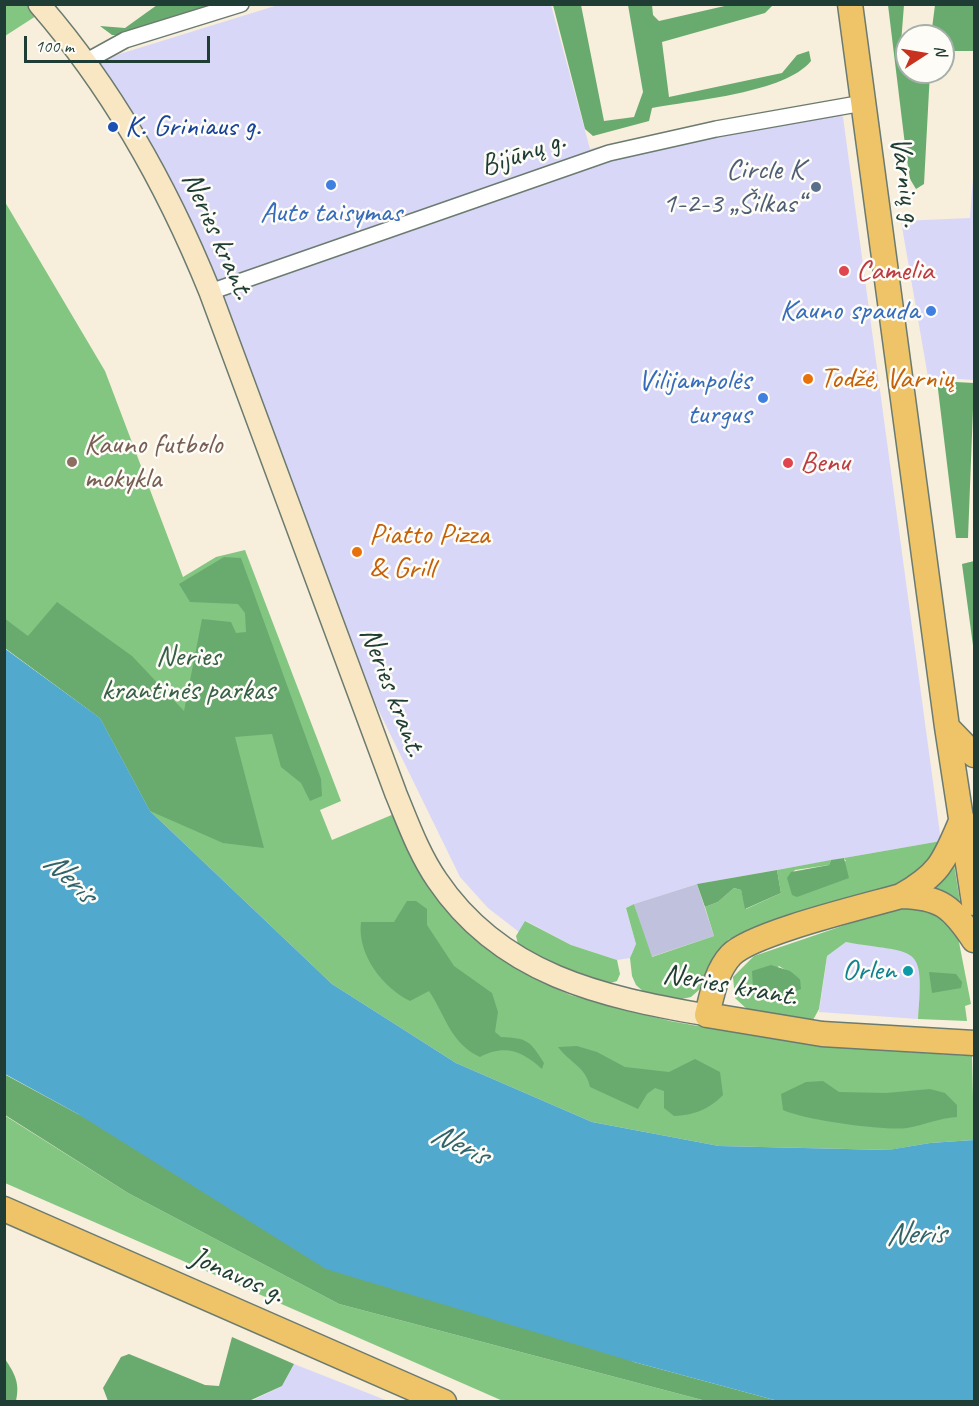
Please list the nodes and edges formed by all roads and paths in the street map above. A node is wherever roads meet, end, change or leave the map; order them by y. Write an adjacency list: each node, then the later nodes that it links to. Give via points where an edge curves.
1 (39, 4): 4 (main road, Neries krant.)
2 (241, 4): 4 (street, via 125,40)
3 (850, 4): 5 (main road, Varnių g.)
4 (85, 62): 6 (main road, Neries krant., via 160,183)
5 (863, 103): 6 (street, Bijūnų g., via 609,153); 7 (main road, Varnių g.)
6 (210, 292): 13 (main road, Neries krant., via 396,794 438,882 498,942 558,979 639,1003)
7 (947, 727): 8 (main road); 9 (main road, Varnių g.)
8 (975, 755)
9 (962, 819): 10 (main road, Varnių g.); 11 (main road, via 942,865 922,884)
10 (974, 890)
11 (901, 896): 12 (main road, via 938,901 951,910); 13 (main road, via 746,945 723,966)
12 (975, 940)
13 (707, 1015): 14 (main road, Neries krant., via 822,1034)
14 (975, 1043)
15 (4, 1209): 16 (main road, Jonavos g.)
16 (432, 1399)

